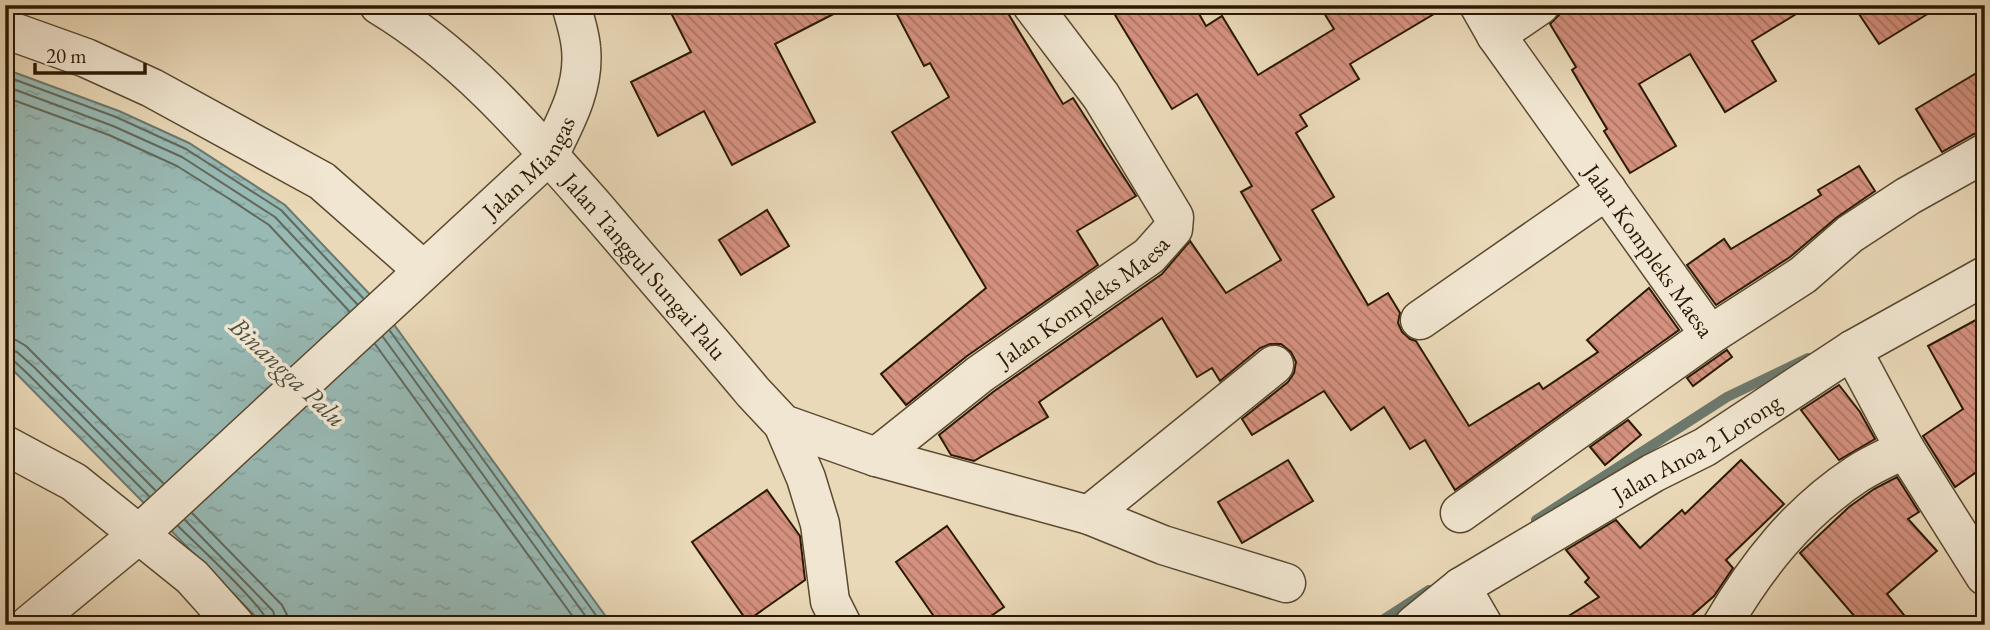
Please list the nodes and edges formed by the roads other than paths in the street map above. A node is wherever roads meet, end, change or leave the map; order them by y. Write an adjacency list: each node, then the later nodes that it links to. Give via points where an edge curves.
1 (379, 5): 8 (street, Jalan Tanggul Sungai Palu, via 473,75)
2 (571, 5): 8 (street, Jalan Miangas, via 582,47 580,83)
3 (1032, 5): 19 (street, Jalan Kompleks Maesa, via 1101,96 1174,217 1172,229 1149,256 980,374)
4 (1540, 5): 5 (street, Jalan Kompleks Maesa)
5 (1487, 20): 9 (street, Jalan Kompleks Maesa)
6 (5, 29): 11 (street, via 152,88 322,181)
7 (1985, 153): 13 (street, Jalan Kompleks Maesa, via 1850,234 1803,275)
8 (549, 155): 11 (street, Jalan Miangas); 16 (street, Jalan Tanggul Sungai Palu)
9 (1607, 190): 12 (street); 13 (street, Jalan Kompleks Maesa)
10 (1985, 276): 14 (street, Jalan Anoa 2 Lorong)
11 (412, 281): 22 (street, Jalan Miangas)
12 (1420, 320)
13 (1710, 335): 20 (street)
14 (1852, 350): 18 (street); 25 (street, Jalan Anoa 2 Lorong, via 1706,447 1653,473)
15 (1274, 365): 21 (street)
16 (783, 424): 19 (street); 28 (street, via 820,524 830,601)
17 (5, 445): 22 (street)
18 (1905, 449): 23 (street); 31 (street, via 1858,473 1807,512 1745,584)
19 (876, 457): 21 (street)
20 (1460, 513)
21 (1089, 515): 24 (street, via 1163,545)
22 (146, 528): 26 (street, Jalan Miangas); 27 (street)
23 (1985, 576)
24 (1286, 583)
25 (1461, 587): 29 (street, Jalan Anoa 2 Lorong); 30 (street)
26 (29, 625)
27 (235, 625)
28 (842, 625)
29 (1413, 625)
30 (1483, 625)
31 (1721, 625)

